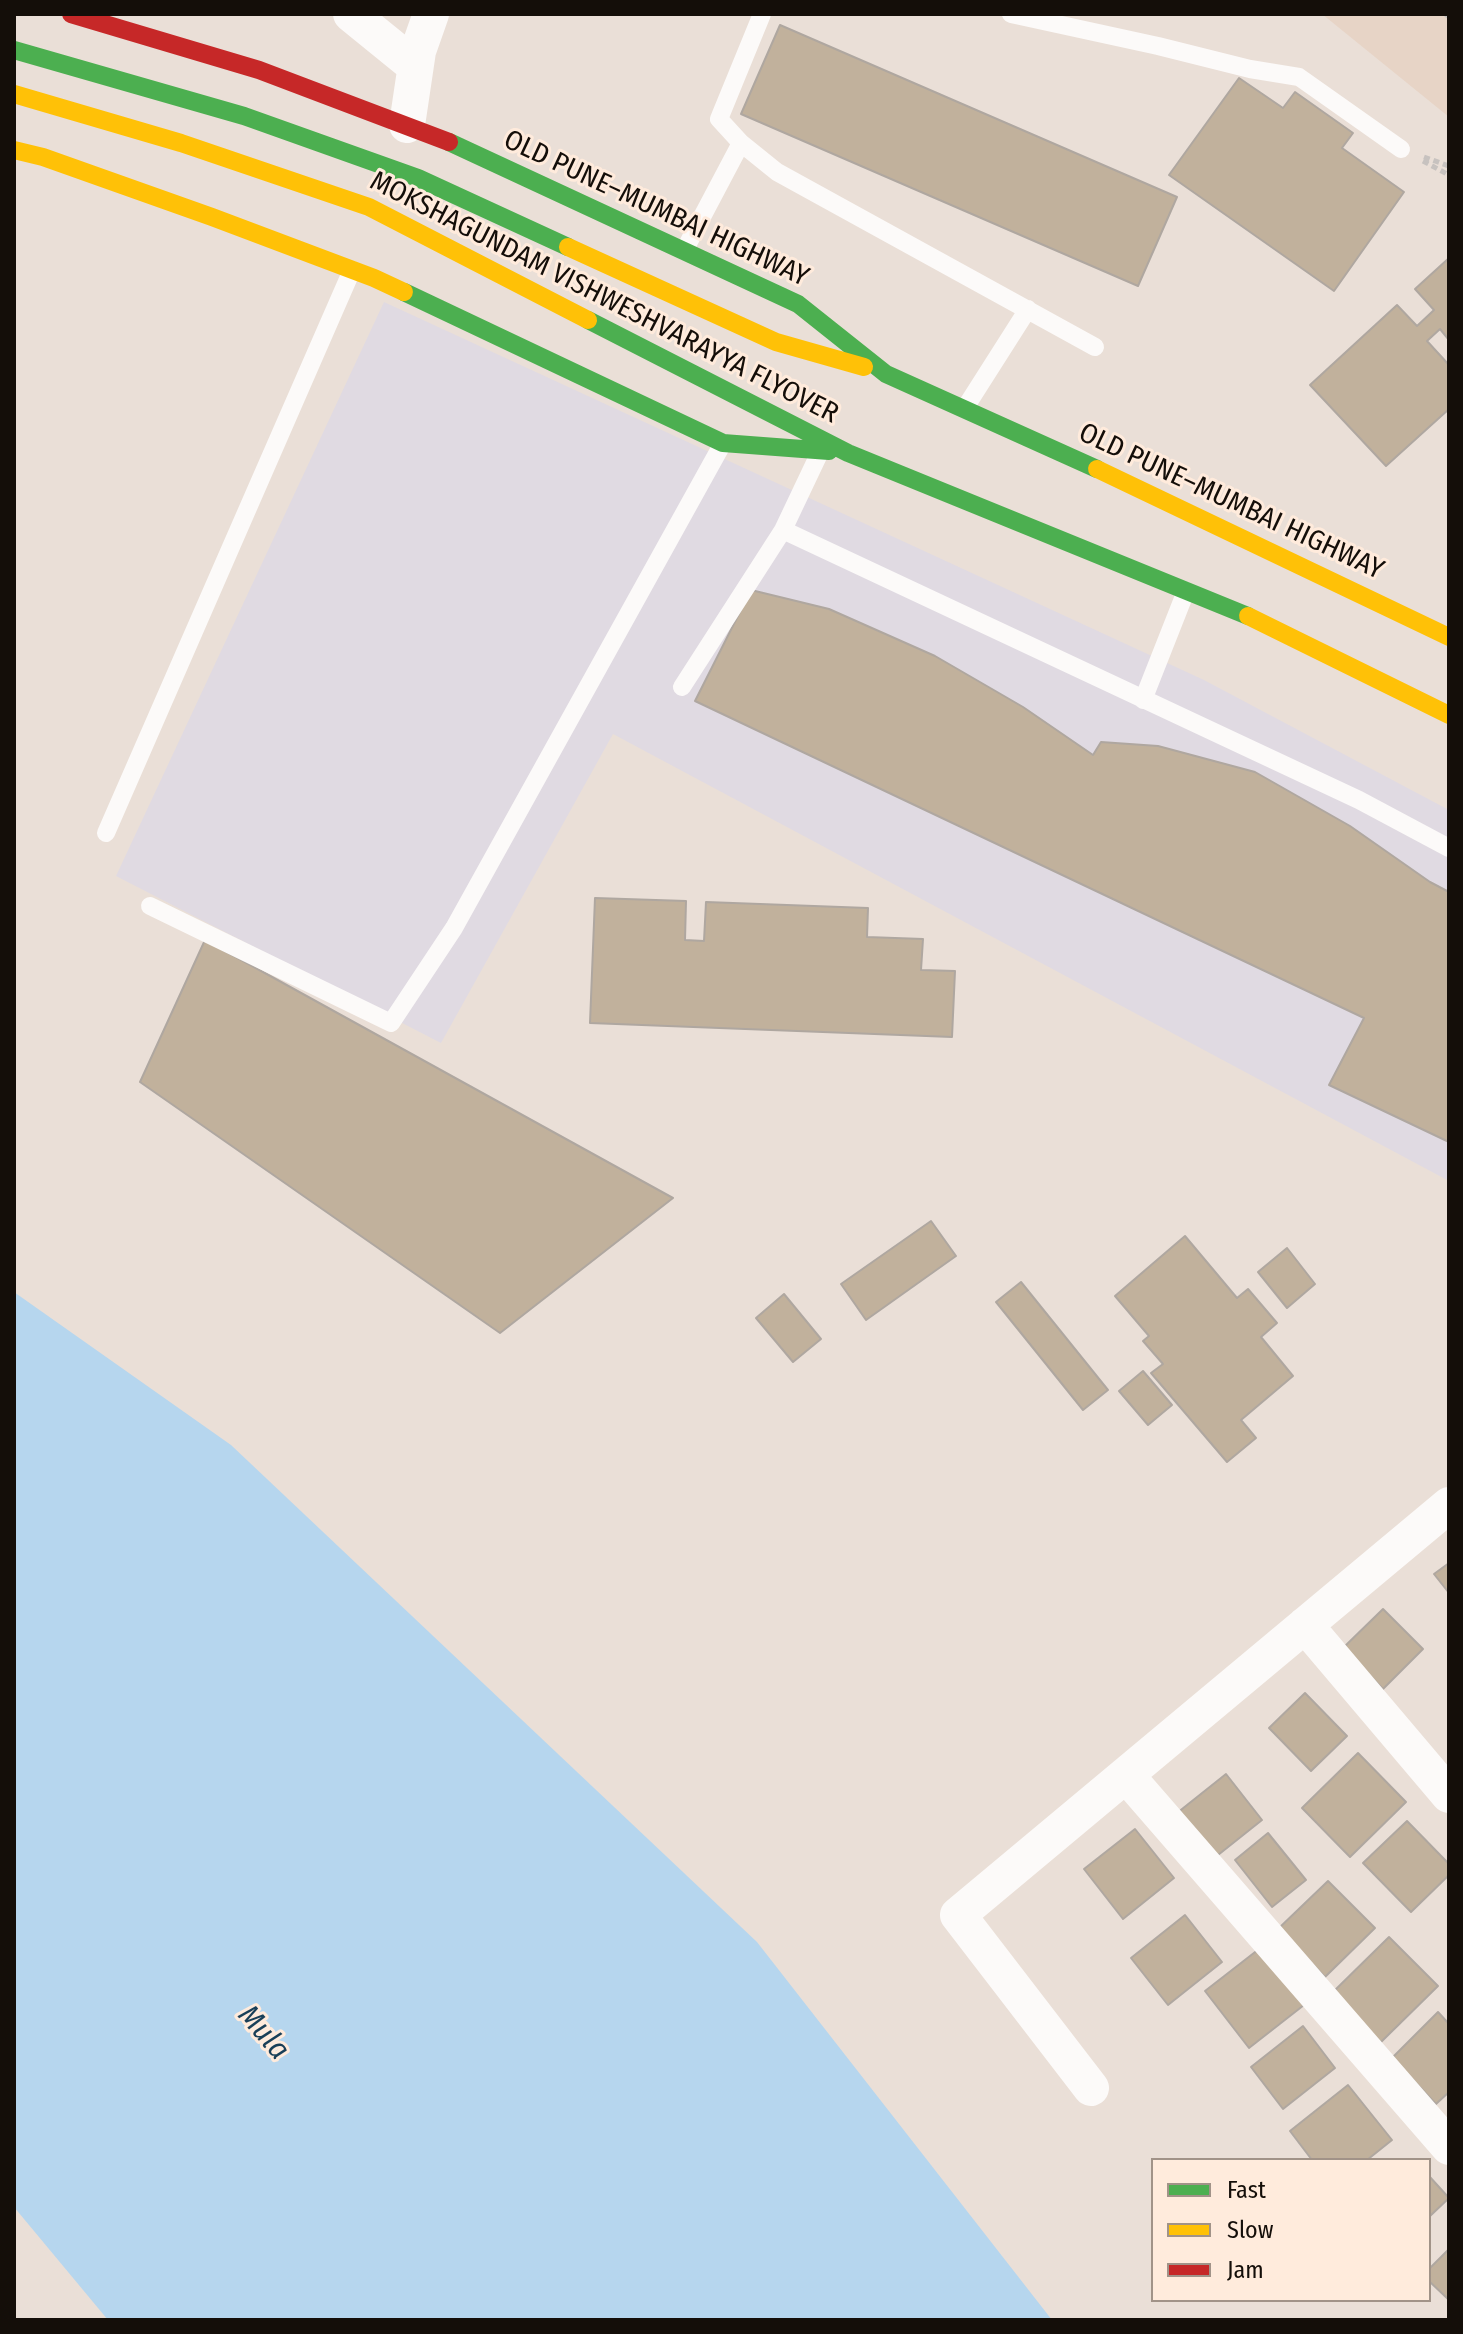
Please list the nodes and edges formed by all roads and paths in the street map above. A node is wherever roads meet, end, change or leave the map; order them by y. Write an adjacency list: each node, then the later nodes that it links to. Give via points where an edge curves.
1 (71, 14): 9 (highway, OLD PUNE–MUMBAI HIGHWAY, via 259,70)
2 (351, 14): 7 (street)
3 (431, 14): 7 (street)
4 (762, 14): 10 (lane, via 719,119)
5 (1011, 14): 11 (lane, via 1299,77)
6 (14, 50): 17 (highway, MOKSHAGUNDAM VISHWESHVARAYYA FLYOVER, via 244,116 418,178 776,342)
7 (415, 66): 9 (street)
8 (14, 94): 21 (highway, MOKSHAGUNDAM VISHWESHVARAYYA FLYOVER, via 369,207)
9 (407, 125): 13 (highway, OLD PUNE–MUMBAI HIGHWAY)
10 (741, 143): 13 (lane); 15 (lane, via 777,172)
11 (1401, 149)
12 (14, 150): 14 (highway)
13 (684, 251): 17 (highway, OLD PUNE–MUMBAI HIGHWAY, via 798,304)
14 (352, 270): 19 (highway); 28 (lane)
15 (1028, 309): 16 (lane); 18 (lane)
16 (1095, 347)
17 (886, 374): 18 (highway, OLD PUNE–MUMBAI HIGHWAY)
18 (965, 408): 24 (highway, OLD PUNE–MUMBAI HIGHWAY)
19 (723, 443): 20 (highway); 30 (lane, via 454,928 391,1023)
20 (821, 450): 21 (highway); 22 (lane)
21 (848, 453): 23 (highway)
22 (783, 530): 25 (lane); 26 (lane)
23 (1186, 591): 26 (lane); 27 (highway)
24 (1449, 637)
25 (682, 687)
26 (1143, 700): 29 (lane, via 1359,800)
27 (1449, 715)
28 (106, 833)
29 (1449, 848)
30 (150, 906)
31 (1449, 1505): 32 (street)
32 (1305, 1625): 33 (street); 34 (street)
33 (1126, 1775): 35 (street, via 958,1915); 36 (street)
34 (1449, 1795)
35 (1091, 2088)
36 (1449, 2147)

